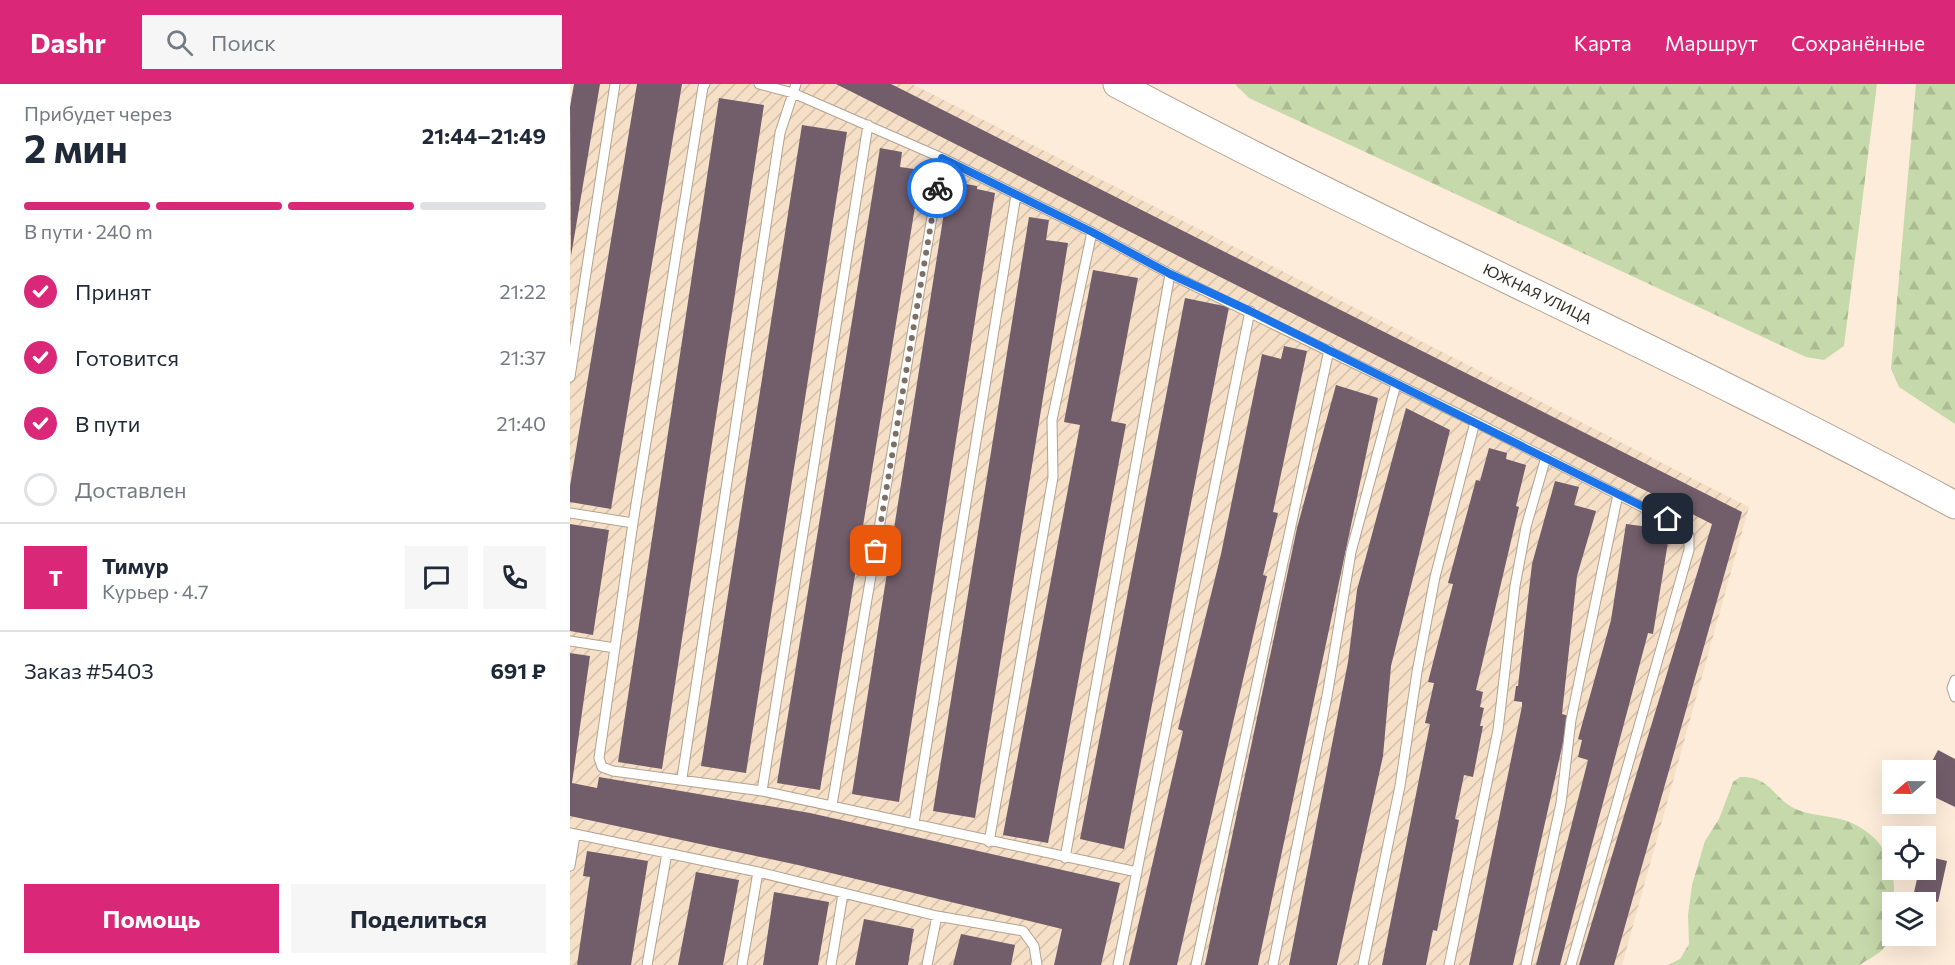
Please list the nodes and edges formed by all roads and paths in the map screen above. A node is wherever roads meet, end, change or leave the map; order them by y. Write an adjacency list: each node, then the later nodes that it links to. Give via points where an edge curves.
1 (615, 84): 13 (lane)
2 (705, 84): 20 (lane)
3 (759, 84): 5 (lane)
4 (1117, 84): 18 (main road, ЮЖНАЯ УЛИЦА, via 1369,212 1785,414)
5 (795, 88): 6 (lane); 25 (lane, via 780,133)
6 (868, 125): 7 (lane); 26 (lane)
7 (942, 158): 8 (lane); 27 (lane)
8 (1016, 195): 9 (lane); 28 (lane)
9 (1092, 232): 10 (lane); 30 (lane, via 1052,420 1053,477)
10 (1170, 274): 11 (lane); 32 (lane)
11 (1250, 311): 12 (lane); 35 (lane)
12 (1329, 350): 14 (lane); 44 (lane)
13 (570, 377)
14 (1396, 384): 15 (lane); 45 (lane, via 1351,552 1327,696)
15 (1475, 422): 16 (lane); 46 (lane, via 1435,577 1400,786)
16 (1546, 457): 17 (lane); 47 (lane, via 1526,527 1498,730)
17 (1618, 494): 48 (lane, via 1571,720 1561,803); 49 (lane, via 1684,528 1689,550)
18 (1954, 505)
19 (570, 513): 20 (lane)
20 (633, 523): 22 (lane)
21 (570, 641): 22 (lane)
22 (615, 648): 25 (lane, via 599,758 602,767)
23 (1955, 680): 24 (lane)
24 (1955, 697)
25 (682, 778): 26 (lane)
26 (762, 791): 27 (lane)
27 (832, 805): 28 (lane)
28 (914, 824): 30 (lane)
29 (572, 834): 31 (lane); 33 (lane)
30 (989, 842): 32 (lane)
31 (668, 853): 34 (lane); 38 (lane)
32 (1065, 858): 35 (lane)
33 (570, 866)
34 (758, 872): 36 (lane); 39 (lane)
35 (1137, 872): 43 (lane)
36 (843, 894): 37 (lane); 40 (lane)
37 (937, 916): 41 (lane); 42 (lane, via 1023,931 1034,946)
38 (647, 965)
39 (742, 965)
40 (831, 965)
41 (927, 965)
42 (1037, 965)
43 (1118, 965)
44 (1196, 965)
45 (1273, 965)
46 (1363, 965)
47 (1449, 965)
48 (1526, 965)
49 (1571, 965)

